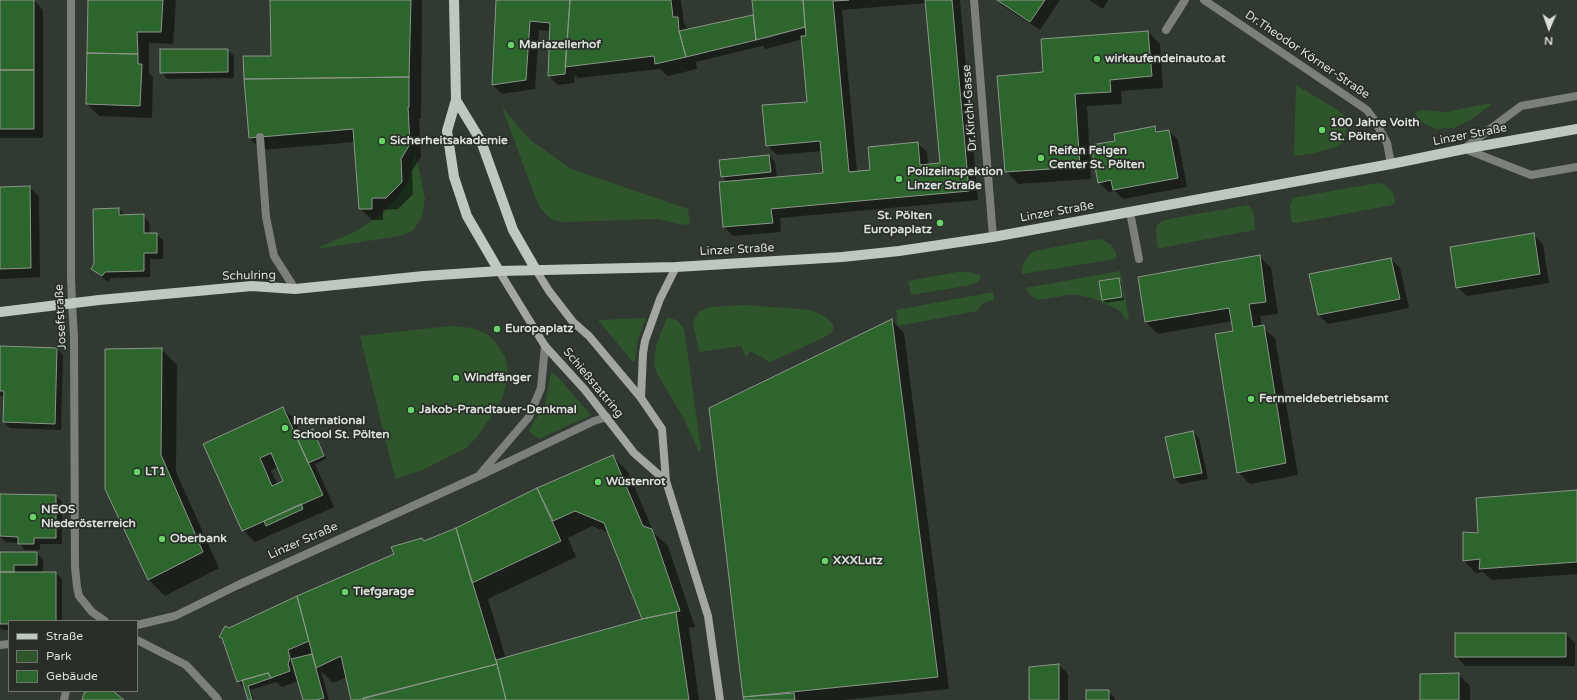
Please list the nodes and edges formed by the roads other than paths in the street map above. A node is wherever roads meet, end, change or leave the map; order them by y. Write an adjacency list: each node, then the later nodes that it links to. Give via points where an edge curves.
1 (71, 0): 21 (street, Josefstraße)
2 (454, 0): 8 (main road)
3 (974, 0): 15 (street, Dr.Kirchl-Gasse)
4 (1185, 0): 6 (street)
5 (1204, 0): 12 (street, Dr.Theodor Körner-Straße, via 1366,110 1387,143)
6 (1166, 30)
7 (1577, 96): 11 (street, via 1521,106)
8 (456, 100): 18 (main road, via 481,141 512,230); 19 (main road, via 447,131 454,177 467,216)
9 (1577, 129): 11 (main road, Linzer Straße)
10 (260, 137): 20 (street, via 266,217 274,256)
11 (1464, 148): 12 (main road, Linzer Straße); 13 (street, via 1531,174)
12 (1391, 164): 14 (main road, Linzer Straße)
13 (1577, 167)
14 (1130, 212): 15 (main road, Linzer Straße); 16 (street)
15 (993, 237): 17 (main road, Linzer Straße, via 842,257)
16 (1139, 260)
17 (676, 267): 18 (main road, Linzer Straße); 24 (main road, via 660,299 645,341)
18 (536, 270): 19 (main road, Linzer Straße); 24 (main road, via 573,322 589,336)
19 (499, 271): 20 (main road, Schulring); 23 (main road, Schießstattring)
20 (295, 289): 21 (main road, Schulring, via 252,286)
21 (72, 304): 22 (main road, Schulring); 28 (street, Josefstraße, via 75,567 79,596 92,612)
22 (0, 312)
23 (545, 346): 25 (main road, Schießstattring); 26 (street, Linzer Straße, via 541,388 529,417)
24 (641, 398): 27 (main road, via 662,429)
25 (607, 417): 26 (street, Linzer Straße); 27 (main road, Schießstattring, via 634,453)
26 (479, 476): 29 (street, Linzer Straße, via 175,616)
27 (666, 481): 32 (main road, via 708,616)
28 (104, 620)
29 (138, 625)
30 (138, 641): 31 (street, via 186,665)
31 (218, 700)
32 (720, 700)

